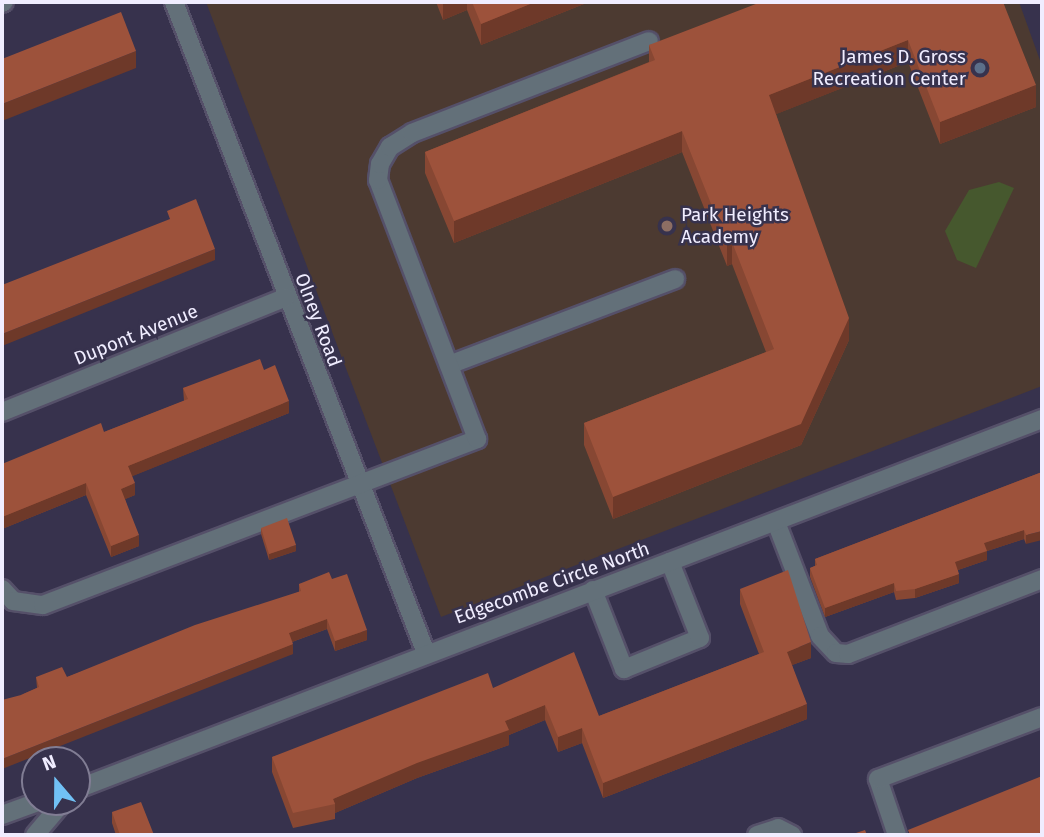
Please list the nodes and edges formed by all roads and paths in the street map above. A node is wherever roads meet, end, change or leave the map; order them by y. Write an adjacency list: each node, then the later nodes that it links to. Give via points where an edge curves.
1 (174, 2): 4 (street, Olney Road)
2 (649, 41): 5 (street, via 412,132 390,147 378,180)
3 (675, 279): 5 (street)
4 (286, 297): 6 (street, Dupont Avenue); 8 (street, Olney Road)
5 (449, 365): 8 (street, via 477,439)
6 (2, 412)
7 (1042, 419): 9 (street, Edgecombe Circle North)
8 (358, 481): 13 (street, via 43,605); 14 (street, Olney Road)
9 (776, 522): 10 (street, Edgecombe Circle North); 11 (street, via 820,636 835,653 848,654)
10 (670, 562): 12 (street, Edgecombe Circle North); 12 (street, via 700,639 624,668)
11 (1042, 579)
12 (593, 590): 14 (street, Edgecombe Circle North)
13 (5, 600)
14 (426, 653): 16 (street, Edgecombe Circle North)
15 (1042, 717): 23 (street, via 878,779)
16 (91, 784)
17 (21, 808): 18 (street)
18 (2, 815)
19 (51, 816): 20 (street)
20 (35, 835)
21 (757, 835): 22 (street, via 778,828)
22 (792, 835)
23 (897, 835)

